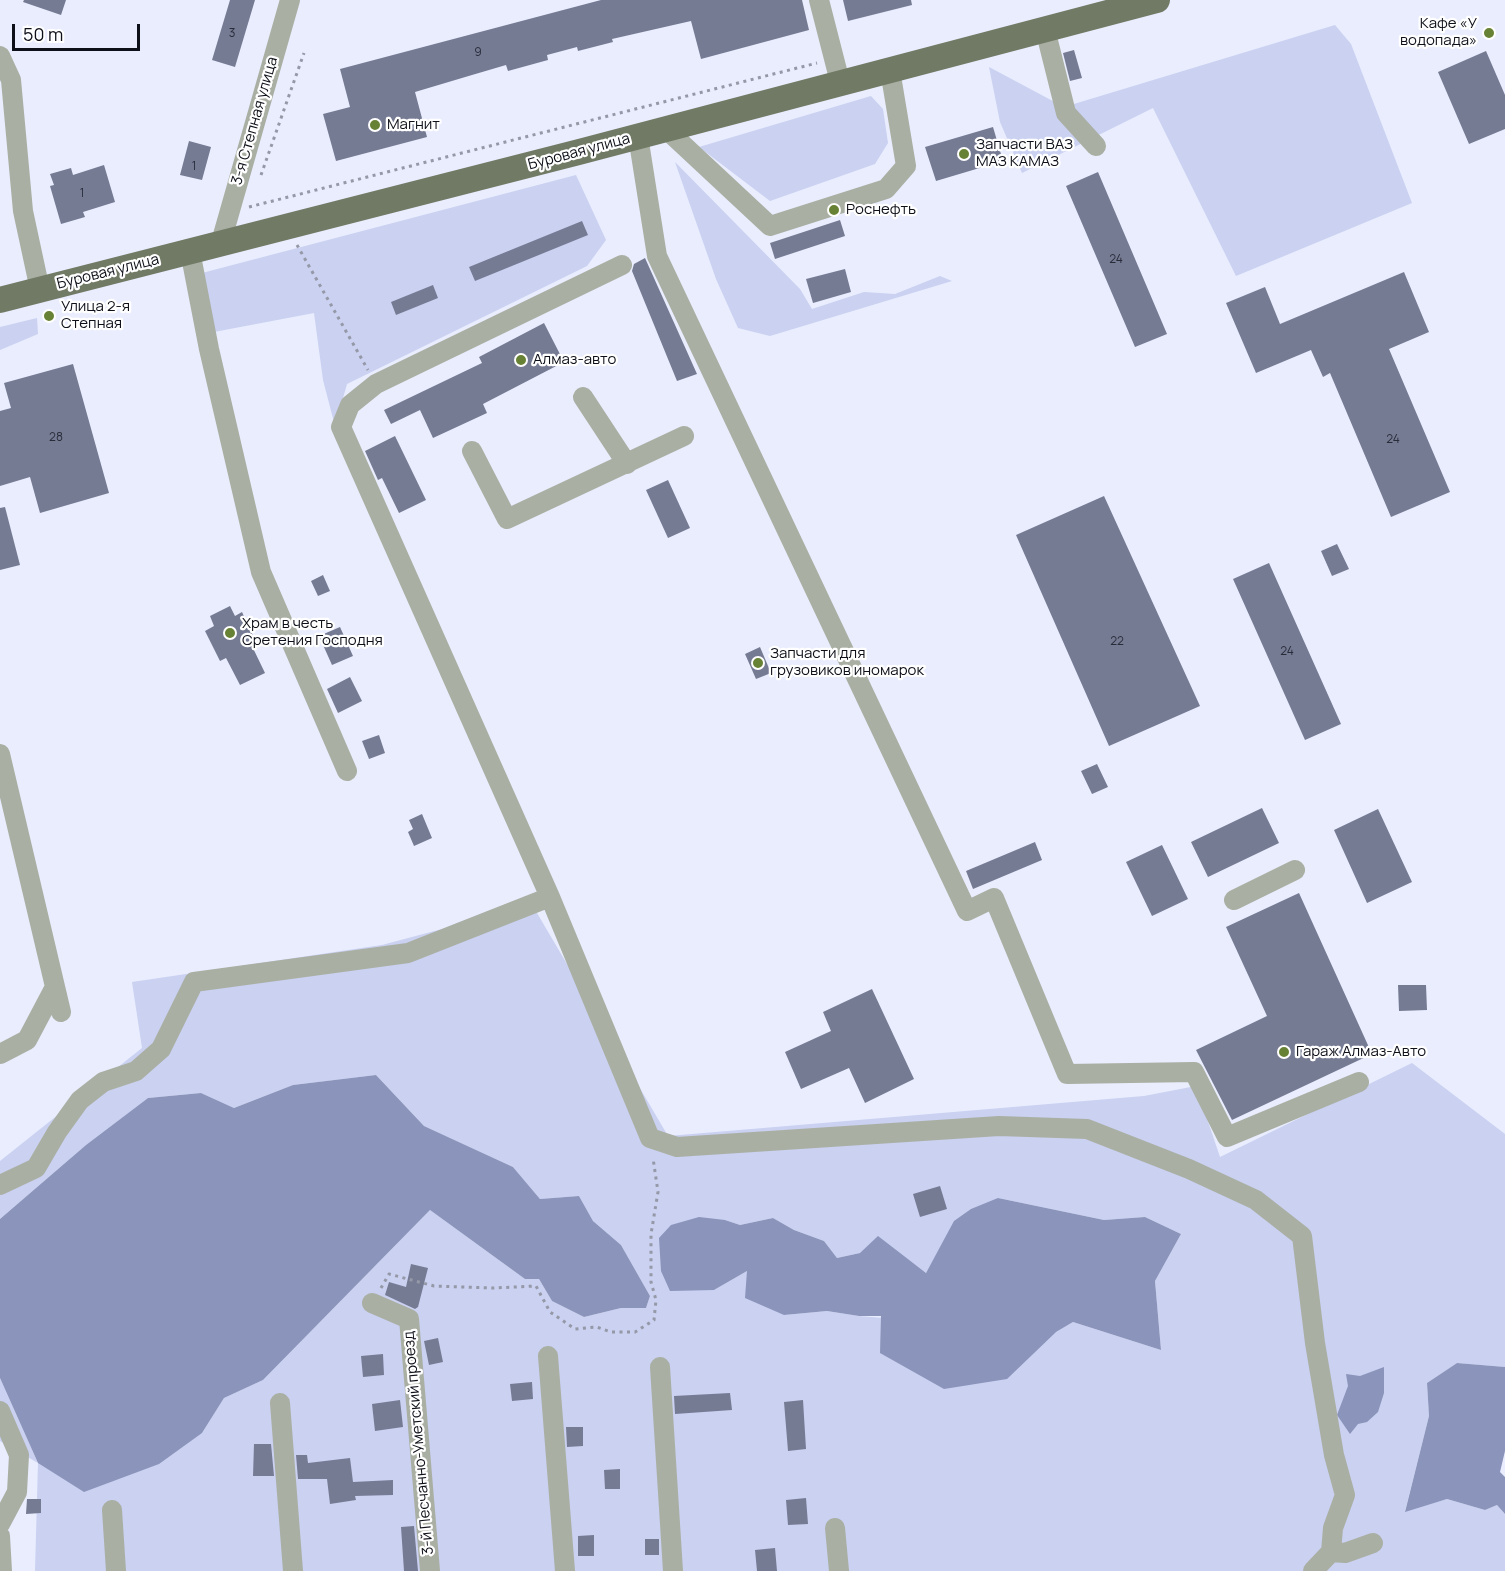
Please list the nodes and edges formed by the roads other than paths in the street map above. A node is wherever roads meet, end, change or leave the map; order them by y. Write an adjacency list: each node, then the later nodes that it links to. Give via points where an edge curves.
1 (290, 0): 11 (street, 3-я Степная улица)
2 (819, 0): 7 (street)
3 (1157, 0): 4 (main road, Буровая улица)
4 (1045, 29): 6 (main road, Буровая улица); 10 (street, via 1066,113)
5 (0, 56): 14 (street, via 11,80 23,211)
6 (890, 70): 7 (main road, Буровая улица); 8 (street, via 906,166 886,189 770,226)
7 (837, 71): 8 (main road, Буровая улица)
8 (666, 129): 9 (main road, Буровая улица)
9 (638, 136): 11 (main road, Буровая улица); 28 (street, via 657,256 967,911 994,898 1067,1074 1194,1072 1227,1137)
10 (1096, 146)
11 (221, 242): 12 (main road, Буровая улица)
12 (190, 251): 14 (main road, Буровая улица); 21 (street, via 261,572)
13 (622, 265): 23 (street, via 376,384 350,405 341,427)
14 (40, 290): 15 (main road, Буровая улица)
15 (0, 300)
16 (583, 398): 19 (street)
17 (684, 436): 19 (street)
18 (472, 451): 19 (street, via 507,519)
19 (627, 464)
20 (0, 754): 25 (street)
21 (347, 771)
22 (1295, 870): 24 (street)
23 (550, 897): 29 (street, via 408,953 194,982 161,1049 136,1071 103,1082 80,1100 36,1168); 40 (street, via 650,1138 677,1147 999,1126 1087,1129 1256,1200 1302,1236 1317,1354 1345,1495 1333,1528)
24 (1234, 900)
25 (55, 987): 26 (street); 27 (street, via 27,1040)
26 (61, 1012)
27 (0, 1054)
28 (1359, 1082)
29 (0, 1185)
30 (372, 1303): 44 (street, 3-й Песчанно-Уметский проезд, via 409,1319)
31 (548, 1356): 45 (street)
32 (660, 1367): 46 (street)
33 (280, 1403): 43 (street)
34 (0, 1411): 36 (street, via 19,1455 17,1492)
35 (112, 1510): 42 (street)
36 (0, 1524)
37 (835, 1528): 47 (street)
38 (0, 1536): 41 (street)
39 (1373, 1543): 40 (street, via 1345,1554)
40 (1331, 1552): 48 (street)
41 (2, 1571)
42 (116, 1571)
43 (293, 1571)
44 (430, 1571)
45 (565, 1571)
46 (673, 1571)
47 (839, 1571)
48 (1313, 1571)

